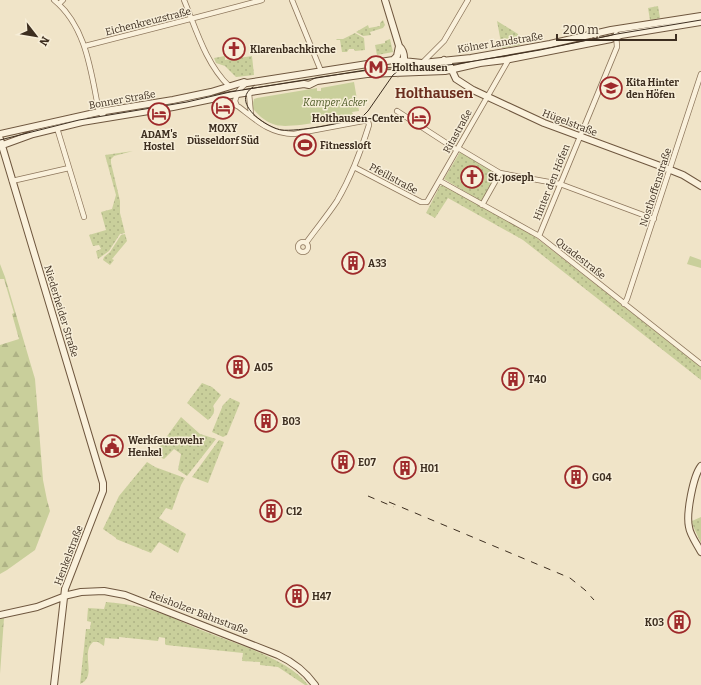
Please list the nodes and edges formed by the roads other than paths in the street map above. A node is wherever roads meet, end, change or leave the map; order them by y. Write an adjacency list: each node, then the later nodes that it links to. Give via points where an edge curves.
1 (54, 0): 8 (street)
2 (63, 0): 8 (street)
3 (184, 0): 10 (street)
4 (262, 0): 10 (street, Eichenkreuzstraße)
5 (292, 0): 28 (street)
6 (385, 0): 17 (main road)
7 (468, 0): 19 (street, via 444,41)
8 (59, 4): 16 (street, via 75,25)
9 (701, 16): 12 (main road, Kölner Landstraße)
10 (192, 19): 16 (street, Eichenkreuzstraße); 34 (street, via 213,65 221,79)
11 (701, 22): 14 (main road, Kölner Landstraße)
12 (625, 28): 13 (main road, Kölner Landstraße); 14 (street, via 617,32)
13 (602, 32): 15 (main road, via 604,38); 18 (main road, Kölner Landstraße)
14 (616, 37): 15 (main road, Kölner Landstraße); 46 (street, Hinter den Höfen, via 617,47)
15 (597, 41): 20 (main road, Kölner Landstraße)
16 (85, 46): 41 (street)
17 (399, 46): 21 (main road, via 397,56); 23 (main road)
18 (519, 49): 20 (main road, via 510,54); 22 (main road, Kölner Landstraße, via 471,58)
19 (434, 50): 22 (street, via 434,57); 25 (street)
20 (509, 59): 24 (main road, Kölner Landstraße); 26 (street, Ritastraße)
21 (393, 60): 23 (main road, Bonner Straße); 28 (main road, Bonner Straße)
22 (441, 60): 25 (main road, Bonner Straße); 27 (main road, Hügelstraße, via 449,64)
23 (404, 61): 25 (main road, Bonner Straße); 30 (main road, via 402,70)
24 (498, 61): 26 (street, via 503,63); 27 (main road, Kölner Landstraße)
25 (422, 63)
26 (504, 68): 37 (street, Ritastraße)
27 (452, 70): 30 (main road, Bonner Straße); 37 (main road, Hügelstraße, via 458,81)
28 (321, 71): 29 (main road, Bonner Straße)
29 (306, 73): 32 (main road, Bonner Straße); 33 (main road, via 310,79)
30 (398, 73): 33 (main road, Bonner Straße, via 367,74)
31 (701, 74): 51 (street, Nosthoffenstraße)
32 (247, 83): 34 (main road, Bonner Straße); 36 (street, via 241,87)
33 (304, 84): 35 (main road, Bonner Straße)
34 (229, 86): 41 (main road, Bonner Straße, via 173,100)
35 (249, 93): 36 (main road, Bonner Straße); 42 (street)
36 (237, 95): 38 (main road, Bonner Straße); 39 (street)
37 (487, 96): 46 (main road, Hügelstraße, via 544,123); 48 (street, Ritastraße)
38 (218, 98): 39 (street); 43 (main road, Bonner Straße)
39 (237, 106): 42 (street)
40 (397, 111): 48 (street)
41 (99, 112): 43 (street); 45 (main road, Bonner Straße)
42 (251, 115): 49 (street, via 269,129 289,134 317,131 363,120 369,122)
43 (105, 117): 44 (main road, Bonner Straße)
44 (57, 128): 47 (main road, Bonner Straße); 50 (street)
45 (0, 134)
46 (580, 136): 51 (main road, Hügelstraße); 55 (street, Hinter den Höfen)
47 (0, 143): 54 (main road, Niederheider Straße)
48 (457, 149): 52 (street); 53 (street, Ritastraße)
49 (354, 167): 57 (street, Pfeillstraße); 62 (street, via 336,201)
50 (69, 168): 54 (street); 59 (street)
51 (670, 170): 56 (main road, Hügelstraße); 60 (street, Nosthoffenstraße)
52 (500, 173): 55 (street); 58 (street)
53 (440, 180): 57 (street, Ritastraße); 58 (street, Quadestraße)
54 (12, 181): 66 (main road, Niederheider Straße)
55 (560, 184): 60 (street); 61 (street, Hinter den Höfen)
56 (701, 186)
57 (426, 203)
58 (482, 205): 61 (street, Quadestraße)
59 (84, 217)
60 (654, 219): 63 (street, Nosthoffenstraße)
61 (539, 236): 63 (street, Quadestraße)
62 (306, 243)
63 (624, 304): 64 (street, Quadestraße)
64 (701, 364)
65 (701, 466): 67 (main road, via 695,478 688,520 689,530)
66 (103, 483): 68 (main road, Henkelstraße, via 103,491)
67 (701, 552)
68 (70, 577): 69 (main road, via 71,587); 70 (main road, Henkelstraße)
69 (81, 592): 70 (main road, Reisholzer Bahnstraße); 75 (main road, Reisholzer Bahnstraße, via 104,591 125,595 264,649 292,663)
70 (64, 596): 71 (main road, Reisholzer Bahnstraße); 72 (main road, Henkelstraße)
71 (48, 602): 72 (main road, via 58,606); 73 (main road, Reisholzer Bahnstraße)
72 (62, 612): 74 (main road, Henkelstraße)
73 (0, 615)
74 (54, 685)
75 (315, 685)

